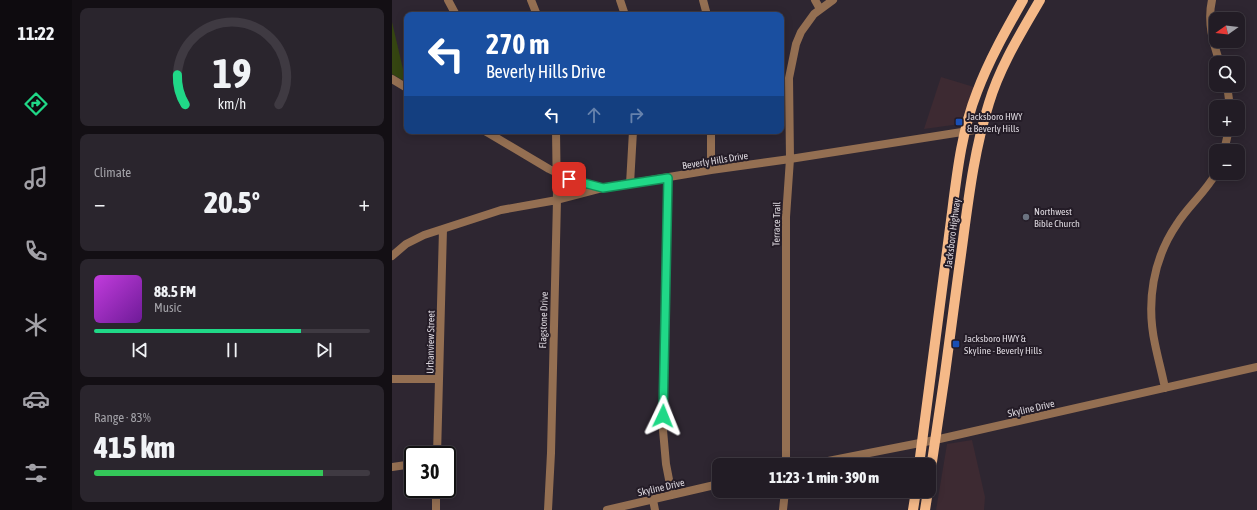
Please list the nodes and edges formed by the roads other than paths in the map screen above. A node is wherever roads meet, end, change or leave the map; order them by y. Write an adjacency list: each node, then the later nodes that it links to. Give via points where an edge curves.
1 (448, 0): 11 (street)
2 (531, 0): 12 (street)
3 (620, 0): 13 (street)
4 (703, 0): 14 (street)
5 (815, 0): 10 (street)
6 (833, 0): 10 (street, Terrace Trail)
7 (1023, 0): 19 (main road, Jacksboro Highway, via 992,57 976,93)
8 (1040, 0): 18 (main road, Jacksboro Highway, via 998,76)
9 (1212, 0): 15 (street, via 1210,29)
10 (820, 9): 24 (street, Terrace Trail, via 801,32 789,78)
11 (454, 12)
12 (536, 12)
13 (624, 12)
14 (706, 12)
15 (1218, 56)
16 (392, 79): 17 (street)
17 (404, 86)
18 (981, 129): 19 (street, Beverly Hills Drive); 35 (main road, Jacksboro Highway)
19 (965, 130): 24 (street, Beverly Hills Drive); 34 (main road, Jacksboro Highway)
20 (490, 134): 26 (street)
21 (556, 134): 26 (street, Flagstone Drive)
22 (633, 134): 29 (street)
23 (711, 134): 25 (street)
24 (790, 159): 25 (street, Beverly Hills Drive); 43 (street, Terrace Trail, via 786,217)
25 (711, 170): 27 (street, Beverly Hills Drive)
26 (557, 173): 30 (street); 31 (street, Flagstone Drive)
27 (668, 178): 29 (street, Beverly Hills Drive); 50 (street, via 663,430)
28 (1211, 180): 39 (street, via 1168,236 1157,263 1152,289 1152,319)
29 (630, 184): 30 (street, Beverly Hills Drive)
30 (603, 188): 31 (street, Beverly Hills Drive)
31 (557, 200): 32 (street, Beverly Hills Drive, via 502,210); 57 (street, Flagstone Drive)
32 (443, 229): 33 (street, Beverly Hills Drive, via 406,244); 38 (street, Urbanview Street)
33 (392, 256)
34 (943, 277): 35 (main road); 41 (main road, Jacksboro Highway)
35 (958, 280): 40 (main road, Jacksboro Highway)
36 (1257, 367): 39 (street, Skyline Drive)
37 (392, 379): 38 (street)
38 (439, 379): 42 (street, Urbanview Street)
39 (1165, 388): 40 (street, Skyline Drive)
40 (935, 440): 41 (street, Skyline Drive); 46 (main road, Jacksboro Highway)
41 (922, 442): 44 (street, Skyline Drive); 45 (main road, Jacksboro Highway)
42 (437, 446)
43 (786, 458)
44 (843, 458)
45 (920, 458)
46 (932, 458)
47 (404, 465): 48 (street)
48 (392, 467)
49 (712, 486): 50 (street, Skyline Drive)
50 (672, 495): 55 (street, Skyline Drive)
51 (436, 498): 56 (street)
52 (784, 498): 60 (street)
53 (915, 498): 61 (main road)
54 (927, 498): 62 (main road)
55 (653, 500): 58 (street, Skyline Drive); 59 (street)
56 (436, 510)
57 (548, 510)
58 (607, 510)
59 (655, 510)
60 (783, 510)
61 (913, 510)
62 (925, 510)

